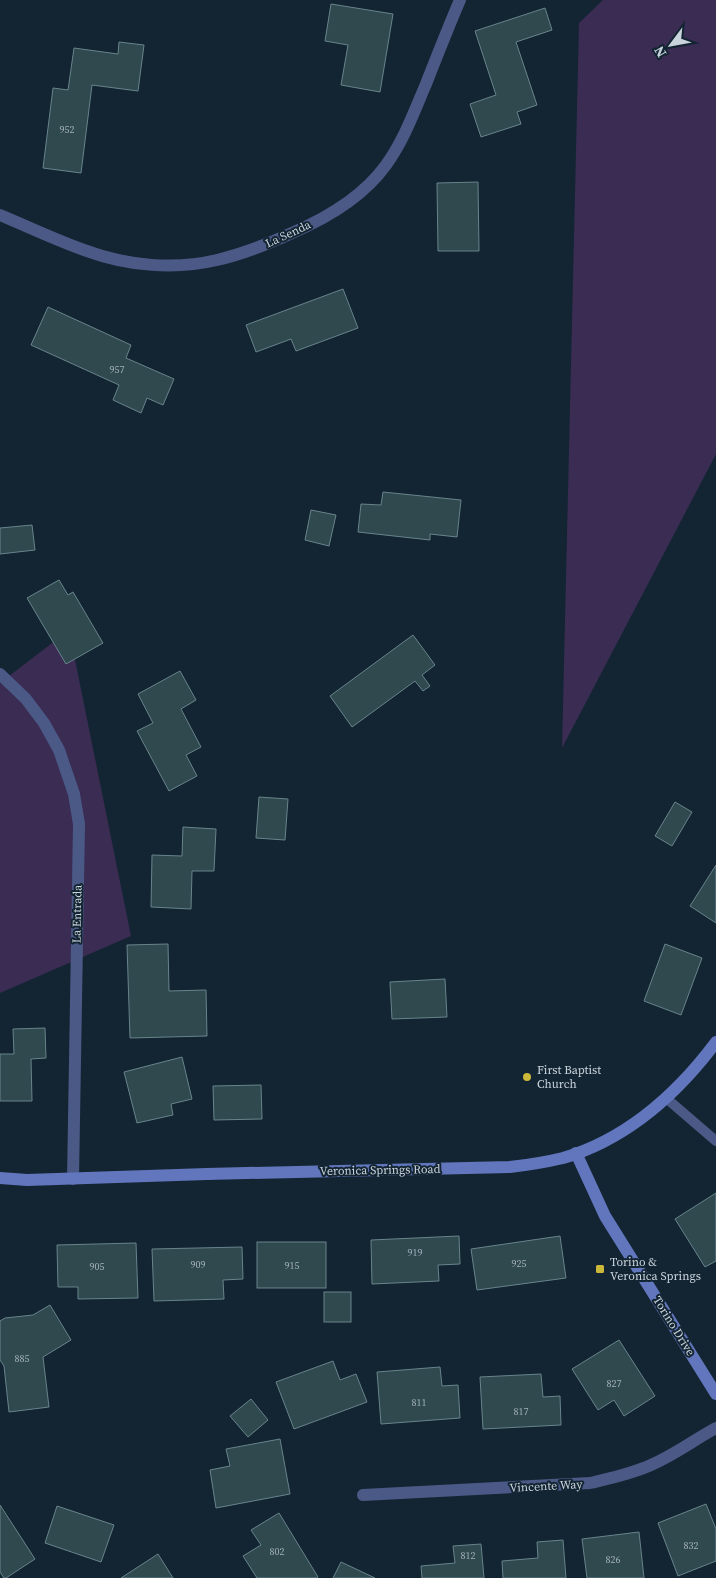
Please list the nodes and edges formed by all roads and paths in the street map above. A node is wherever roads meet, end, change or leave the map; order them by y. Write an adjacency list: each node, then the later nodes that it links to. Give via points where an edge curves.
1 (460, 0): 2 (street, La Senda, via 415,112 385,167 352,200 306,227 256,249 217,260 189,265 150,265 86,251)
2 (0, 215)
3 (0, 674): 9 (street, La Entrada, via 26,698 60,750 74,794 79,824)
4 (716, 1042): 5 (street, Veronica Springs Road, via 699,1065)
5 (666, 1098): 6 (lane); 7 (street, Veronica Springs Road, via 615,1136)
6 (716, 1141)
7 (576, 1153): 9 (street, Veronica Springs Road, via 510,1167); 10 (street, Torino Drive, via 605,1216)
8 (0, 1178): 9 (street, Veronica Springs Road)
9 (73, 1178)
10 (716, 1394)
11 (716, 1428): 12 (street, Vincente Way, via 651,1465 590,1483)
12 (363, 1494)

